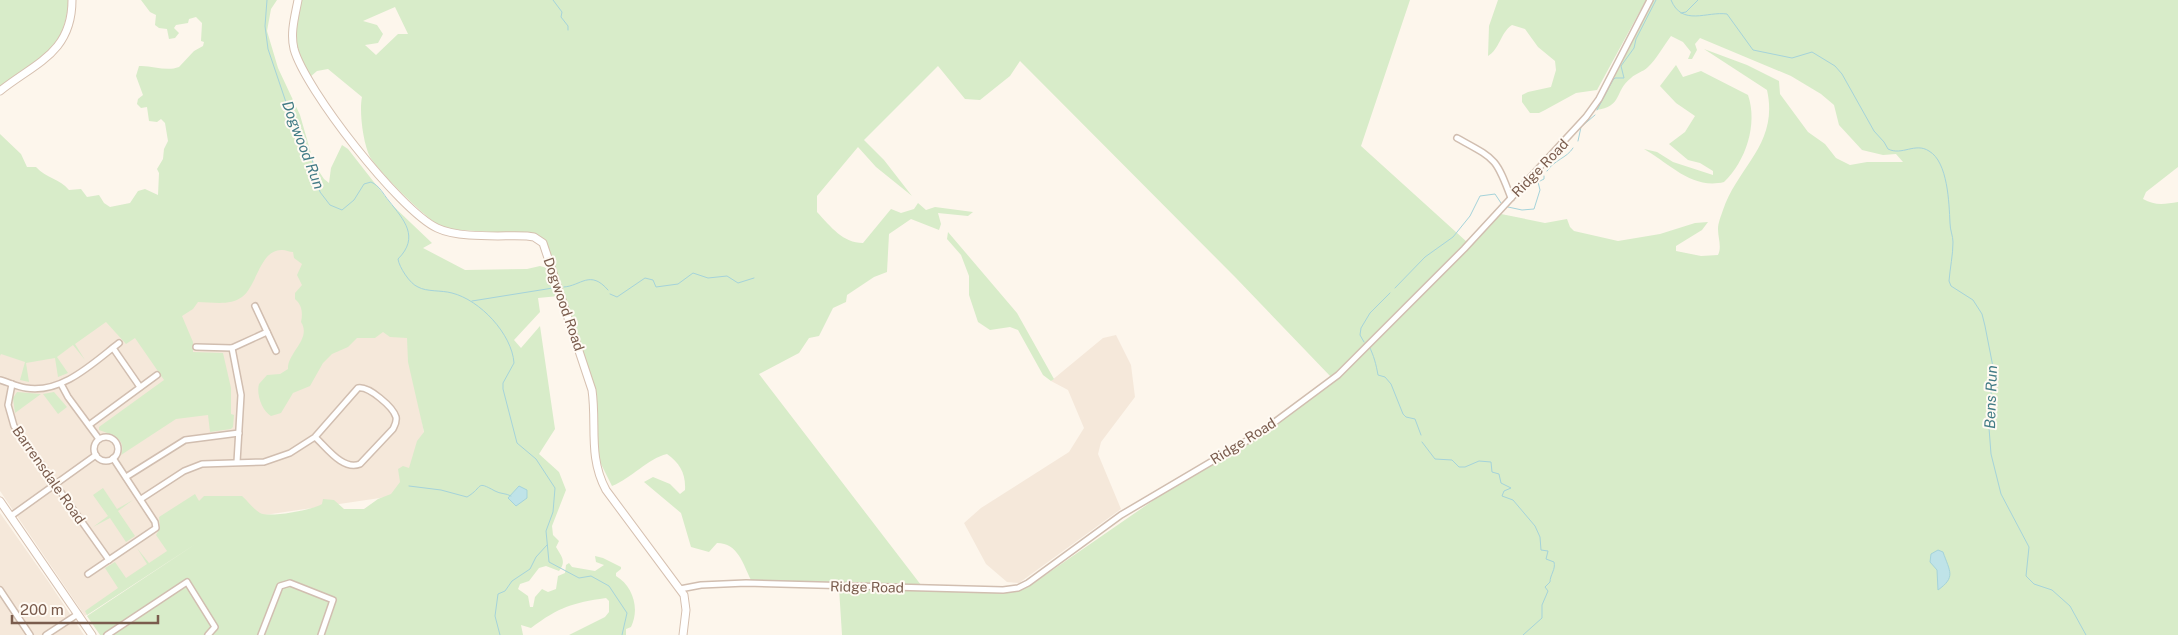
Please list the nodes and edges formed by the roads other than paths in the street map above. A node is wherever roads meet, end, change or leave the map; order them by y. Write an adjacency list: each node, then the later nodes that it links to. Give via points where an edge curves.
1 (72, 0): 4 (street, via 70,23 57,48 48,58)
2 (298, 0): 33 (street, Dogwood Road, via 293,41 302,68 362,156 390,187 428,222 444,231 527,236 543,243 592,390 593,451 600,479)
3 (1650, 0): 6 (street, Ridge Road, via 1593,109)
4 (0, 91)
5 (1457, 138): 6 (street, via 1484,152 1498,164)
6 (1511, 198): 33 (street, Ridge Road, via 1338,375 1260,433 1121,515 1023,586 1003,590 746,583)
7 (256, 306): 8 (street)
8 (267, 332): 12 (street); 13 (street)
9 (119, 343): 11 (street)
10 (196, 347): 12 (street)
11 (112, 348): 17 (street); 18 (street)
12 (232, 348): 20 (street, via 241,396)
13 (276, 351)
14 (157, 375): 18 (street)
15 (0, 380): 16 (street)
16 (12, 384): 17 (street, via 34,389); 27 (street, Barrensdale Road, via 8,405 12,421)
17 (61, 384): 19 (street)
18 (140, 387): 19 (street)
19 (89, 424): 22 (street)
20 (239, 433): 25 (street); 26 (street, via 185,440)
21 (315, 437): 21 (street, via 345,464 355,466 393,428 396,416 370,390 358,388); 25 (street, via 274,460)
22 (99, 439): 23 (street, via 94,448); 24 (street, via 107,436 114,440 118,447)
23 (96, 455): 24 (street, via 102,460); 27 (street)
24 (113, 458): 26 (street)
25 (236, 462): 28 (street, via 210,462 193,467)
26 (126, 477): 28 (street)
27 (56, 484): 30 (street); 31 (street, Barrensdale Road)
28 (141, 500): 31 (street, via 156,528)
29 (0, 501): 30 (street)
30 (11, 516): 35 (street)
31 (109, 560): 32 (street)
32 (88, 574)
33 (680, 589): 43 (street, Dogwood Road, via 686,605)
34 (0, 590): 36 (street)
35 (78, 614): 37 (street); 38 (street)
36 (30, 635)
37 (46, 635)
38 (92, 635)
39 (107, 635): 40 (street, via 187,582 215,627)
40 (208, 635)
41 (261, 635): 42 (street, via 280,586 290,583 333,600)
42 (321, 635)
43 (683, 635)

